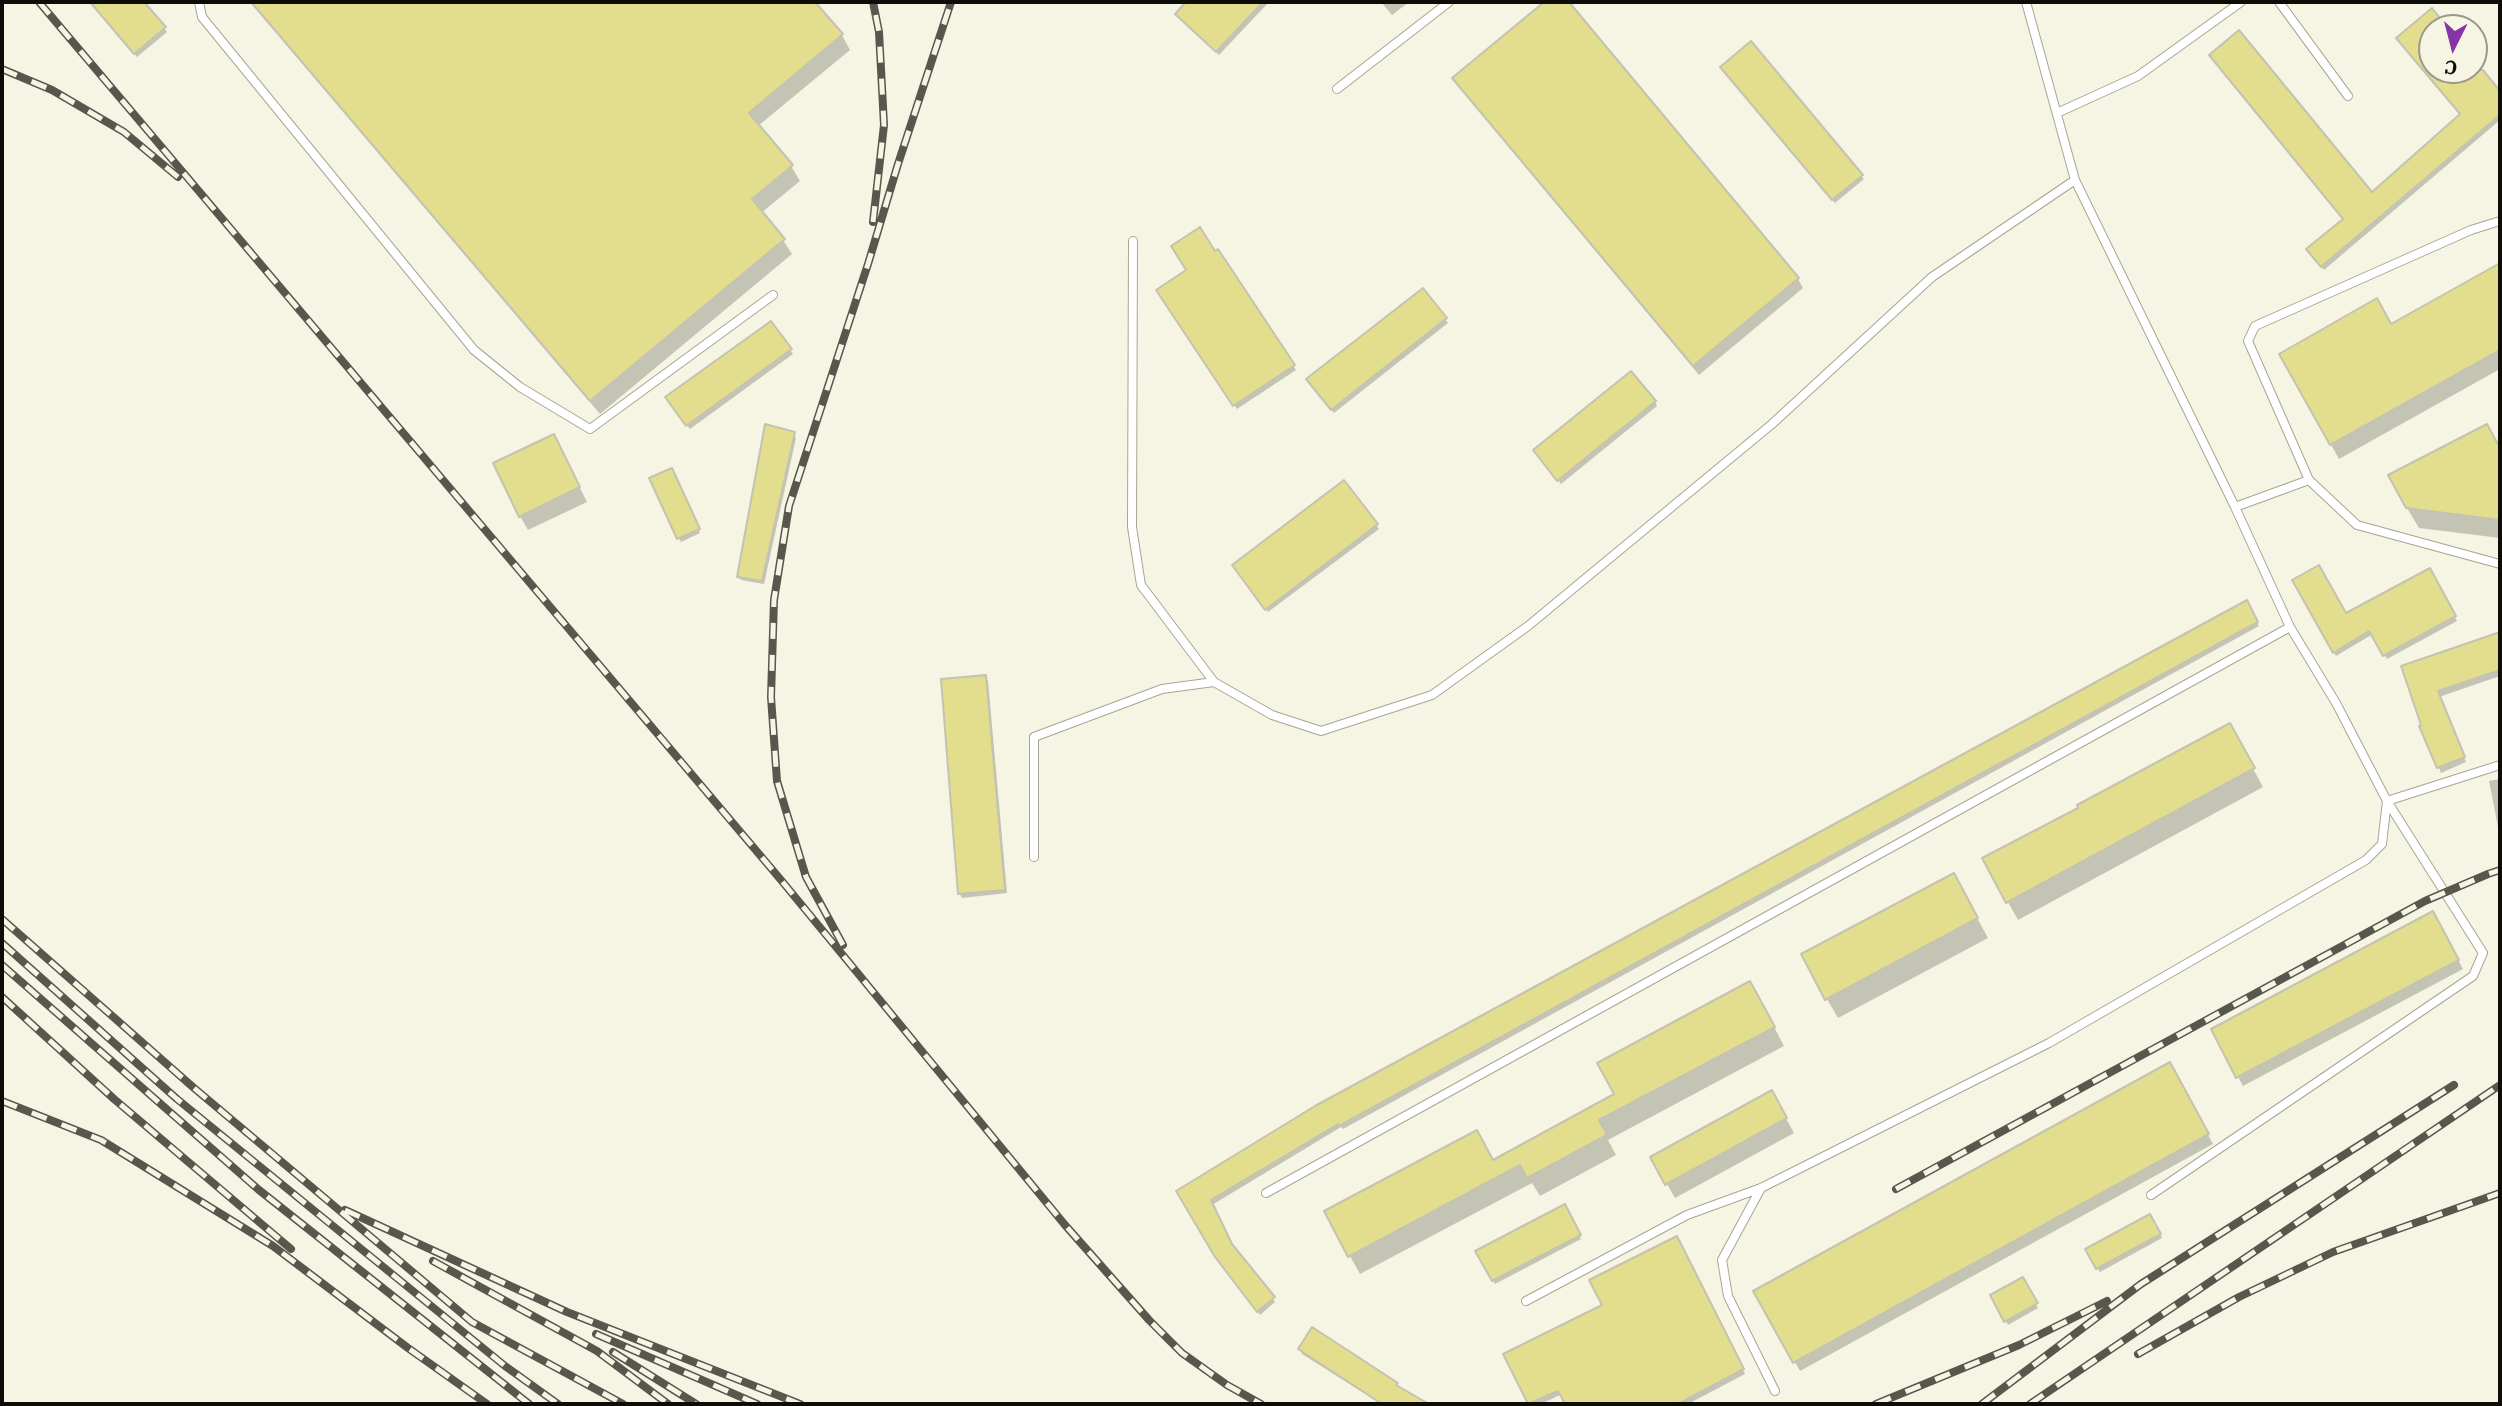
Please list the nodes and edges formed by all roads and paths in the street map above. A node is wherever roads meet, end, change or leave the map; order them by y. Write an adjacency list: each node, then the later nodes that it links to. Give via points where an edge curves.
1 (199, 2): 12 (lane, via 202,17 474,350 520,387 590,429)
2 (1449, 2): 6 (lane)
3 (2026, 2): 8 (lane)
4 (2241, 2): 8 (lane, via 2138,76)
5 (2279, 2): 7 (lane)
6 (1337, 89)
7 (2348, 96)
8 (2057, 113): 9 (lane)
9 (2075, 180): 14 (lane); 17 (lane, via 1931,277 1773,425 1528,626 1432,695 1321,731 1272,715)
10 (2500, 221): 13 (lane, via 2255,326 2248,341)
11 (1133, 241): 17 (lane, via 1132,527 1141,585)
12 (774, 295)
13 (2309, 480): 14 (lane); 15 (lane, via 2357,525)
14 (2235, 507): 16 (lane)
15 (2500, 564)
16 (2290, 627): 19 (lane); 22 (lane)
17 (1214, 682): 20 (lane, via 1162,689 1034,737)
18 (2500, 765): 19 (lane)
19 (2387, 801): 21 (lane, via 2382,844 2366,860 2049,1044); 23 (lane, via 2483,953 2473,976)
20 (1034, 857)
21 (1761, 1188): 24 (lane, via 1687,1214); 25 (lane, via 1722,1260 1728,1296)
22 (1266, 1193)
23 (2151, 1195)
24 (1526, 1301)
25 (1775, 1391)

